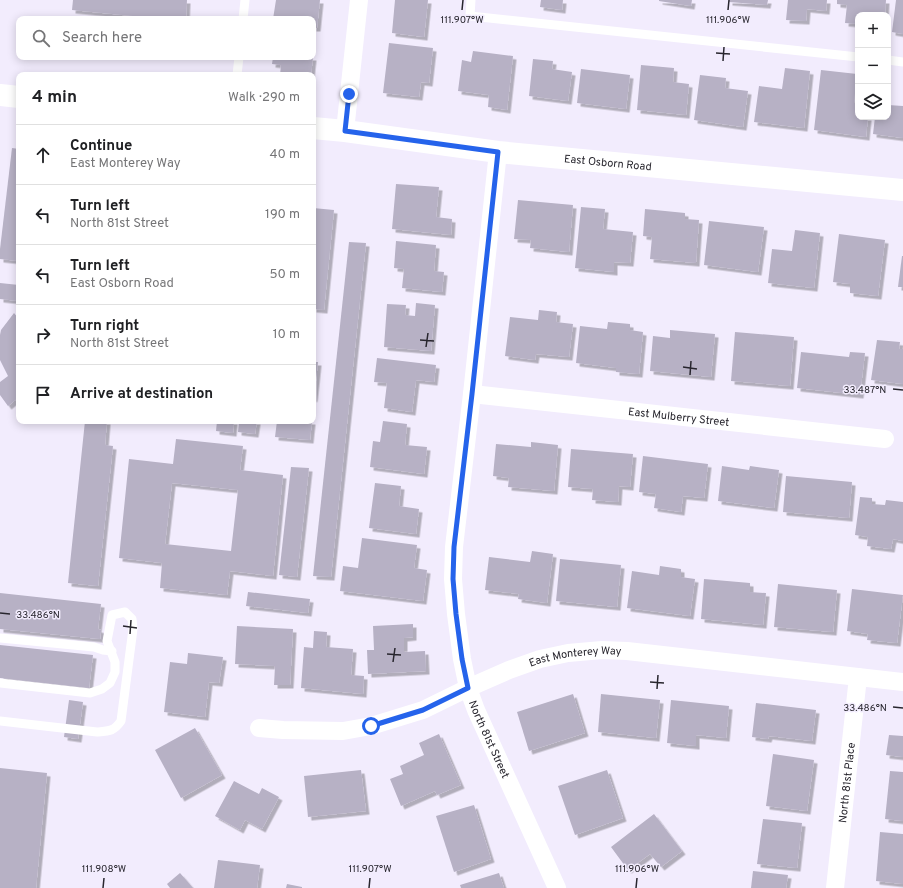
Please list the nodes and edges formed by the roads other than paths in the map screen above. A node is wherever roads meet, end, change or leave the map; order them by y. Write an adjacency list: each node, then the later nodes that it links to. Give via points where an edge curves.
1 (245, 0): 4 (lane)
2 (359, 0): 13 (street)
3 (471, 0): 5 (lane, via 470,16)
4 (243, 16)
5 (855, 57)
6 (239, 60): 9 (lane)
7 (891, 60): 8 (lane)
8 (903, 62)
9 (237, 72)
10 (0, 95): 11 (street)
11 (16, 97)
12 (316, 128): 13 (street, East Osborn Road)
13 (345, 131): 14 (street, East Osborn Road)
14 (498, 152): 15 (street, East Osborn Road); 16 (street, North 81st Street)
15 (903, 190)
16 (472, 394): 17 (street, East Mulberry Street); 23 (street, North 81st Street, via 454,547 453,579)
17 (885, 439)
18 (0, 638): 19 (lane)
19 (112, 651): 22 (lane, via 115,672 110,683 90,693); 24 (lane, via 107,641 112,615 125,612 132,619 133,629 121,721 116,728 97,732)
20 (858, 677): 21 (street, East Monterey Way); 23 (street, East Monterey Way, via 602,650 540,659); 27 (street, North 81st Place)
21 (903, 682)
22 (0, 683)
23 (468, 688): 25 (street, East Monterey Way, via 423,710 371,726 343,731); 26 (street, North 81st Street)
24 (0, 721)
25 (259, 728)
26 (557, 888)
27 (835, 888)

